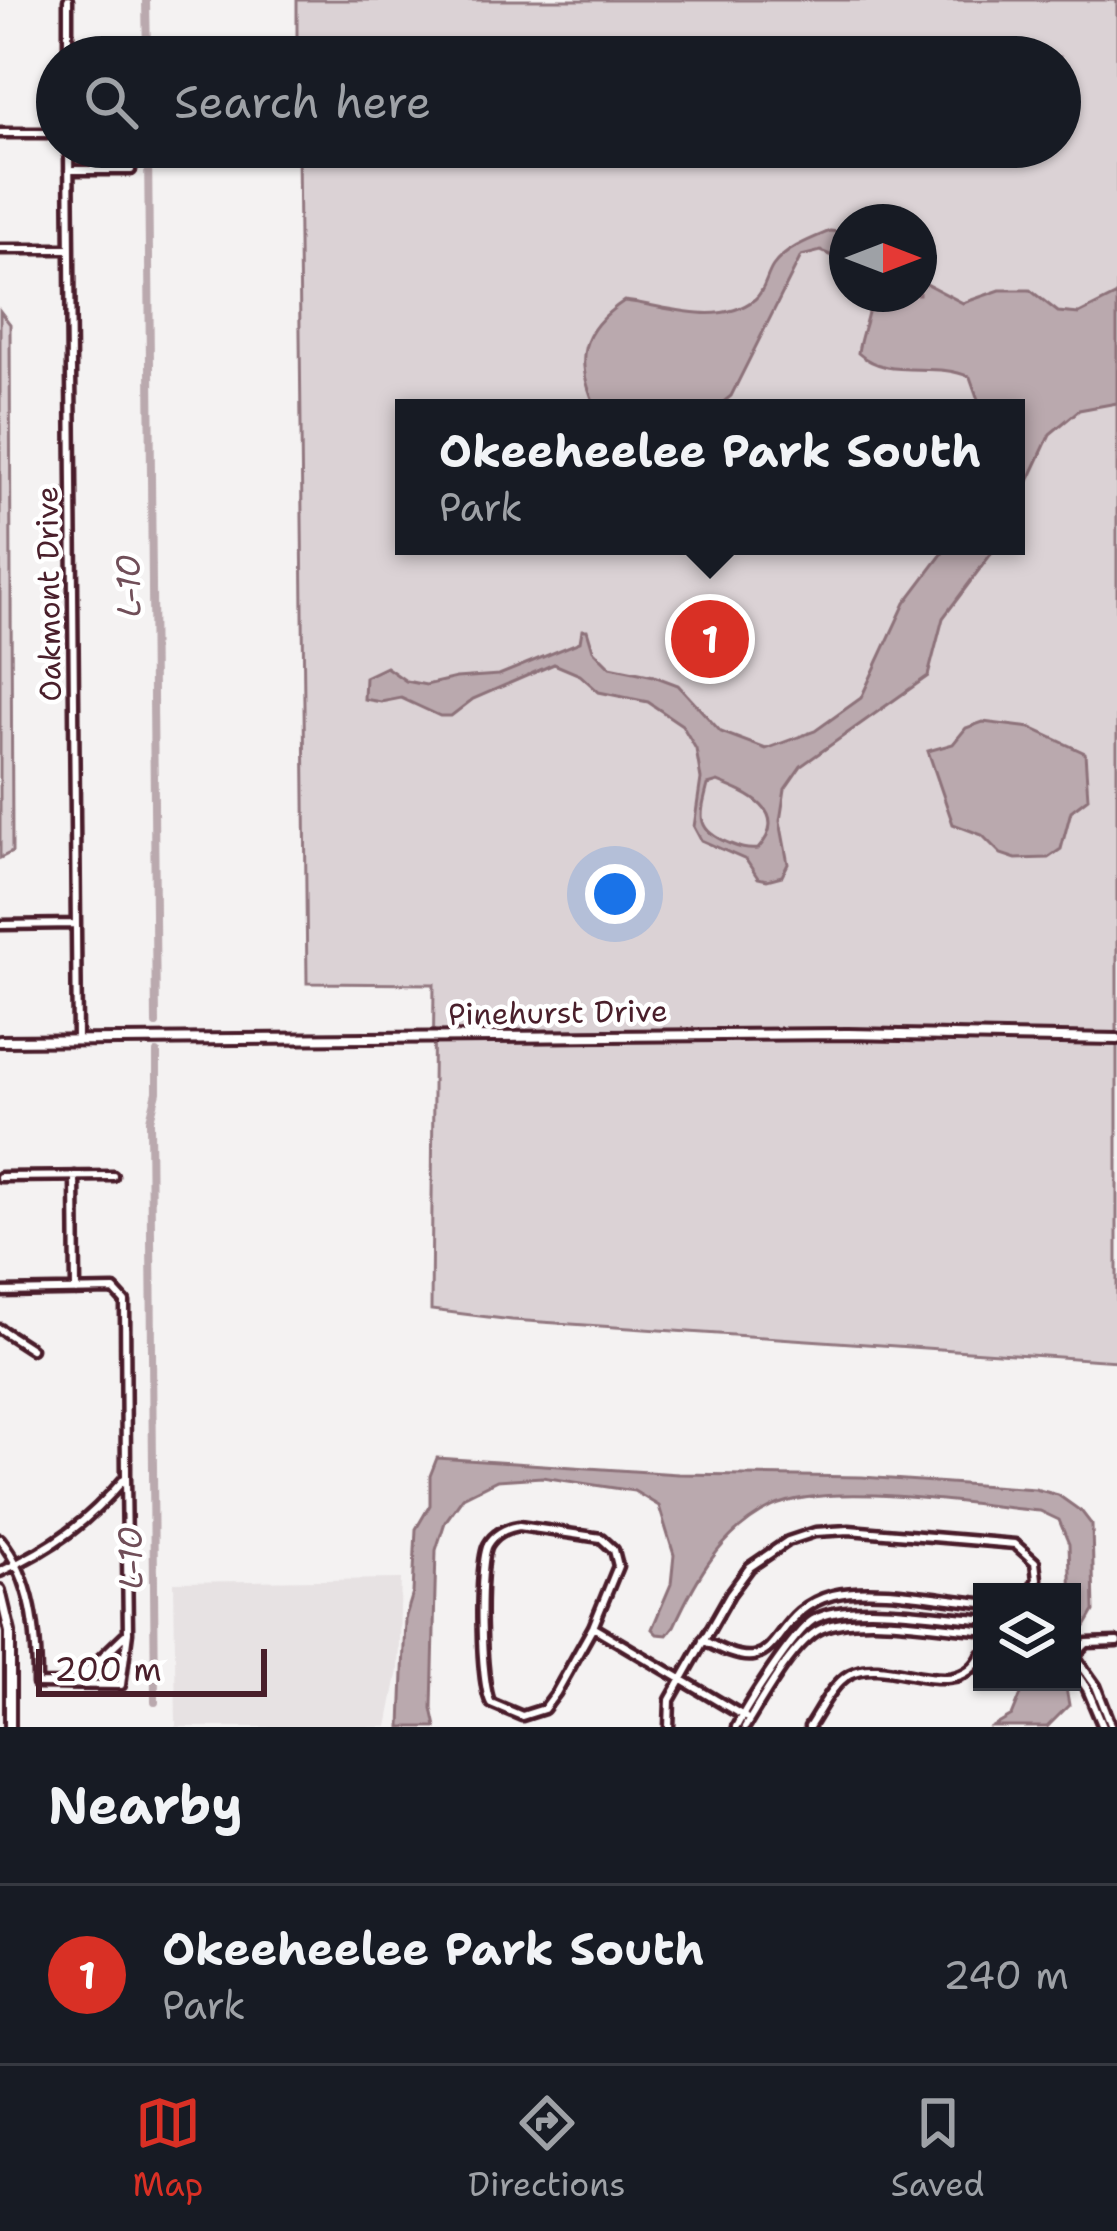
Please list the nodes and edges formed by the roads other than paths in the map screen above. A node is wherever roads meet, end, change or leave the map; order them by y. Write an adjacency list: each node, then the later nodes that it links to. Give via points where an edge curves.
1 (68, 0): 2 (street)
2 (68, 36)
3 (0, 133): 4 (street)
4 (36, 133)
5 (69, 170): 6 (street); 8 (street, Oakmont Drive)
6 (131, 170)
7 (0, 249): 8 (street)
8 (69, 249): 10 (street, Oakmont Drive)
9 (0, 925): 10 (street)
10 (76, 925): 12 (street, Oakmont Drive)
11 (1117, 1039): 12 (street, Pinehurst Drive)
12 (77, 1040): 13 (street, Pinehurst Drive)
13 (0, 1041)
14 (113, 1175): 15 (street)
15 (75, 1176): 16 (street); 17 (street)
16 (0, 1177)
17 (76, 1291): 18 (street); 21 (street, via 114,1291 125,1302)
18 (0, 1292)
19 (0, 1329): 20 (street)
20 (31, 1349)
21 (126, 1477): 23 (street, via 56,1545); 31 (street)
22 (0, 1538): 23 (street)
23 (16, 1565): 24 (street); 39 (street, via 32,1608 37,1684)
24 (0, 1572)
25 (1035, 1583): 32 (street, via 1035,1562 1015,1544 814,1532 750,1567)
26 (0, 1590): 41 (street, via 10,1632)
27 (973, 1602): 32 (street, via 847,1593 799,1612 753,1658)
28 (973, 1618): 40 (street, via 851,1610 818,1618 799,1634)
29 (593, 1628): 29 (street, via 544,1709 517,1716 491,1703 484,1691 483,1560 495,1537 519,1526 606,1541 618,1572); 38 (street)
30 (973, 1629): 40 (street, via 832,1624 800,1646)
31 (128, 1632): 39 (street); 39 (street, via 121,1684)
32 (703, 1640): 38 (street)
33 (1117, 1642): 34 (street, via 1095,1642)
34 (1081, 1654)
35 (973, 1666): 43 (street, via 953,1678 851,1673)
36 (1081, 1672): 45 (street)
37 (1081, 1676): 44 (street)
38 (681, 1678): 40 (street); 42 (street, via 668,1706)
39 (74, 1685)
40 (743, 1722)
41 (10, 1727)
42 (670, 1727)
43 (808, 1727)
44 (1103, 1727)
45 (1112, 1727)

